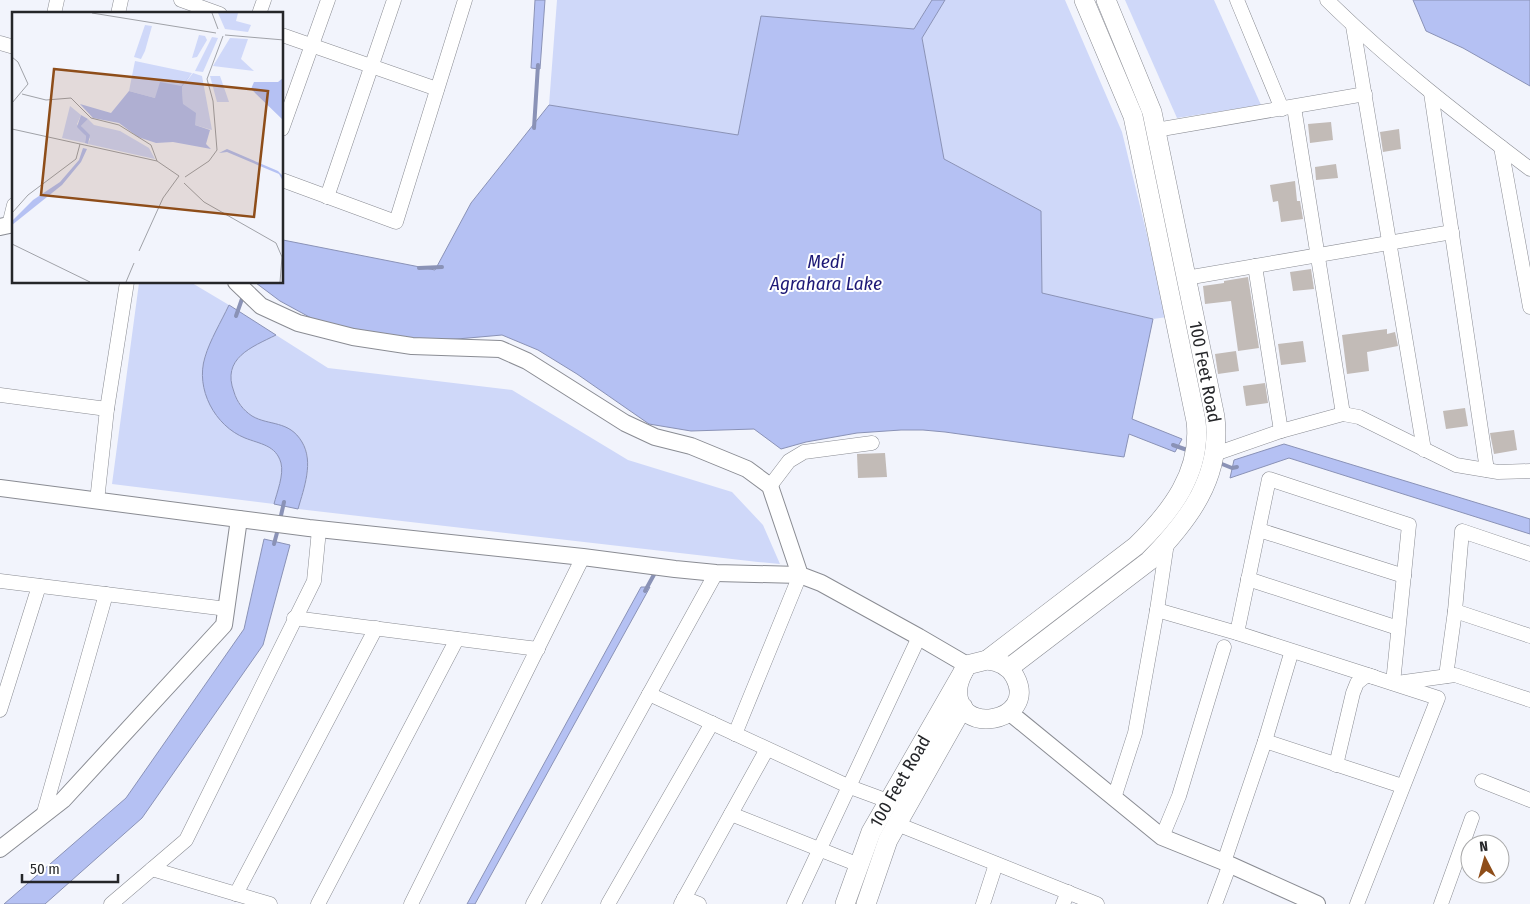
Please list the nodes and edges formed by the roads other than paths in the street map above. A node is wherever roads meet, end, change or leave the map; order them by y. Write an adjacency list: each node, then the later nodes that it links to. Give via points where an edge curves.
1 (264, 0): 11 (street)
2 (328, 0): 14 (street)
3 (394, 0): 15 (street)
4 (465, 0): 16 (street)
5 (1084, 0): 74 (main road, 100 Feet Road, via 1133,116 1197,431 1196,451 1177,498 1152,530 1136,546)
6 (1106, 0): 21 (main road, 100 Feet Road, via 1152,112)
7 (1237, 0): 19 (street)
8 (1327, 0): 12 (street)
9 (186, 4): 10 (street)
10 (213, 12)
11 (260, 12)
12 (1354, 26): 17 (street); 18 (street)
13 (284, 36): 14 (street)
14 (312, 46): 15 (street); 20 (street)
15 (372, 66): 16 (street); 25 (street)
16 (437, 89): 25 (street, via 396,222)
17 (1431, 93): 22 (street); 28 (street)
18 (1365, 94): 19 (street); 29 (street)
19 (1288, 108): 21 (street); 30 (street)
20 (284, 123)
21 (1156, 130): 32 (main road, 100 Feet Road)
22 (1501, 147): 23 (street); 35 (street)
23 (1530, 169)
24 (284, 181): 25 (street)
25 (327, 196)
26 (12, 212): 27 (street)
27 (8, 226)
28 (1452, 232): 29 (street); 43 (street)
29 (1390, 242): 30 (street); 41 (street)
30 (1317, 255): 31 (street); 38 (street)
31 (1255, 266): 32 (street); 39 (street)
32 (1186, 278): 42 (main road, 100 Feet Road, via 1216,430)
33 (127, 284): 37 (street)
34 (242, 288): 45 (street, via 262,306 298,323 353,337 412,346 500,349 527,361 625,423 655,438 691,446 747,469)
35 (1530, 307)
36 (0, 395): 37 (street)
37 (107, 408): 47 (street)
38 (1343, 414): 39 (street); 41 (street, via 1359,417)
39 (1282, 431): 42 (street)
40 (872, 443): 45 (street, via 804,452 789,461)
41 (1424, 450): 43 (street, via 1456,465)
42 (1215, 454): 51 (main road, 100 Feet Road, via 1209,477 1194,508)
43 (1487, 470): 44 (street, via 1508,473)
44 (1530, 471)
45 (770, 486): 55 (street)
46 (0, 488): 47 (street)
47 (97, 501): 48 (street)
48 (239, 519): 49 (street); 96 (street, via 224,626 63,800)
49 (314, 529): 53 (street); 64 (street, via 314,581)
50 (1259, 530): 56 (street); 56 (street, via 1269,479 1409,525); 57 (street)
51 (1167, 543): 62 (street); 76 (main road, 100 Feet Road, via 1149,561)
52 (1530, 554): 63 (street, via 1462,530)
53 (583, 557): 54 (street); 72 (street)
54 (716, 573): 55 (street); 79 (street)
55 (800, 575): 69 (street); 85 (street)
56 (1404, 576): 66 (street)
57 (1248, 579): 66 (street); 67 (street)
58 (0, 582): 59 (street)
59 (39, 586): 60 (street); 82 (street)
60 (106, 594): 61 (street); 96 (street)
61 (219, 608)
62 (1157, 610): 67 (street); 92 (street, via 1135,733)
63 (1454, 611): 68 (street); 77 (street)
64 (294, 618): 65 (street); 105 (street, via 186,840)
65 (376, 628): 70 (street); 106 (street)
66 (1398, 628): 78 (street)
67 (1237, 632): 78 (street)
68 (1530, 636)
69 (919, 637): 75 (street); 91 (street)
70 (456, 639): 72 (street); 111 (street)
71 (1224, 647): 99 (street, via 1179,796)
72 (538, 649): 112 (street)
73 (1290, 658): 86 (street)
74 (987, 660): 75 (main road); 76 (main road)
75 (967, 665): 81 (main road, via 958,686); 94 (main road, 100 Feet Road)
76 (1009, 668): 83 (main road, via 1019,690)
77 (1446, 676): 78 (street); 80 (street, via 1455,675)
78 (1393, 683): 88 (street, via 1367,675 1357,683); 90 (street, via 1438,698)
79 (649, 694): 84 (street); 113 (street)
80 (1530, 700)
81 (963, 707): 83 (main road, via 981,720 996,719); 98 (main road, 100 Feet Road)
82 (0, 710)
83 (1009, 712): 92 (street)
84 (712, 723): 85 (street); 114 (street)
85 (735, 734): 87 (street)
86 (1265, 741): 88 (street); 102 (street)
87 (767, 749): 91 (street); 95 (street)
88 (1336, 765): 90 (street)
89 (1482, 781): 93 (street)
90 (1402, 786): 123 (street)
91 (850, 787): 94 (street); 101 (street)
92 (1114, 798): 99 (street)
93 (1530, 800)
94 (888, 801): 104 (main road, 100 Feet Road, via 870,832)
95 (731, 814): 101 (street); 108 (street)
96 (43, 816): 100 (street)
97 (1472, 818): 124 (street)
98 (897, 824): 103 (street); 118 (main road, 100 Feet Road, via 888,840)
99 (1162, 836): 102 (street)
100 (3, 843)
101 (820, 850): 104 (street); 116 (street)
102 (1227, 863): 121 (street); 122 (street)
103 (996, 864): 107 (street); 119 (street)
104 (859, 865): 117 (main road, 100 Feet Road)
105 (152, 869): 106 (street); 109 (street)
106 (236, 894): 110 (street)
107 (1066, 898): 120 (street)
108 (682, 901): 115 (street)
109 (111, 904)
110 (270, 904)
111 (318, 904)
112 (412, 904)
113 (533, 904)
114 (608, 904)
115 (699, 904)
116 (794, 904)
117 (845, 904)
118 (866, 904)
119 (982, 904)
120 (1097, 904)
121 (1215, 904)
122 (1317, 904)
123 (1357, 904)
124 (1441, 904)

